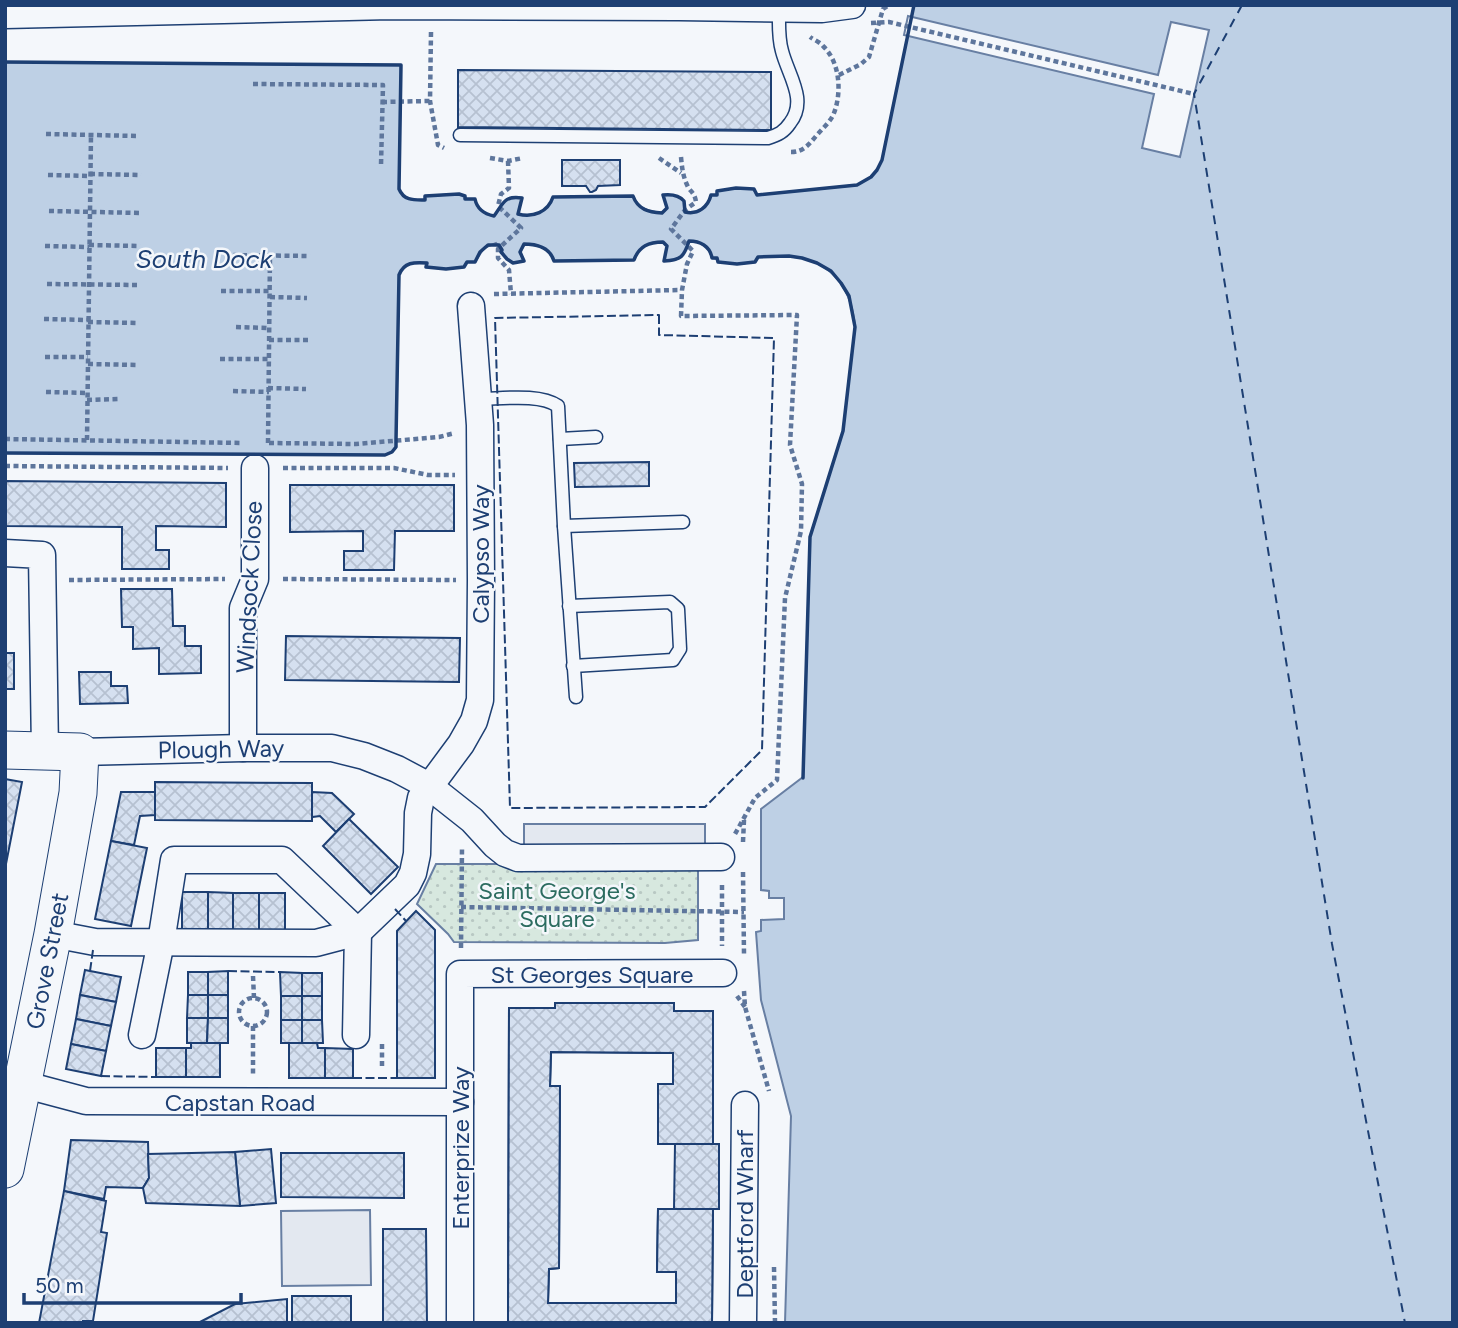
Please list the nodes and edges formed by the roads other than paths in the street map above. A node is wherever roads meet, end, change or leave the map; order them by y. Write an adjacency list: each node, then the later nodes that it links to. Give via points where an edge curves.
1 (852, 5): 3 (street)
2 (390, 6): 3 (street); 4 (street)
3 (779, 8): 5 (lane, via 780,47 798,104 795,117 779,135)
4 (5, 15)
5 (460, 135)
6 (471, 306): 7 (street, Calypso Way)
7 (478, 399): 9 (lane, via 552,402 558,406); 20 (street, Calypso Way, via 480,700 461,744)
8 (596, 437): 9 (lane)
9 (560, 439): 12 (lane)
10 (254, 456): 17 (street, Windsock Close, via 255,579 243,608)
11 (683, 523): 12 (lane)
12 (564, 526): 14 (lane)
13 (5, 554): 19 (street, via 42,555)
14 (569, 606): 15 (lane); 15 (lane, via 670,602 678,610 680,649 673,660)
15 (573, 666): 16 (lane)
16 (576, 697)
17 (243, 748): 19 (street, Plough Way); 20 (street, Plough Way, via 332,748 364,756)
18 (5, 750): 19 (main road, Plough Way)
19 (62, 751): 23 (main road, Grove Street, via 78,793)
20 (429, 786): 21 (street, via 495,845 518,858); 22 (street, Calypso Way, via 421,798 417,854 407,886)
21 (721, 857)
22 (358, 932): 24 (street, via 316,943); 24 (street, via 282,860 174,860); 28 (street)
23 (53, 934): 24 (street, via 95,942); 29 (main road, Grove Street)
24 (161, 942): 27 (street)
25 (723, 973): 26 (street, St Georges Square)
26 (460, 974): 30 (street, Enterprize Way)
27 (142, 1035)
28 (356, 1035)
29 (22, 1084): 30 (street, Capstan Road, via 86,1101); 32 (main road, Grove Street)
30 (460, 1102): 33 (street, Enterprize Way)
31 (745, 1105): 34 (street, Deptford Wharf)
32 (5, 1169)
33 (460, 1323)
34 (743, 1323)

